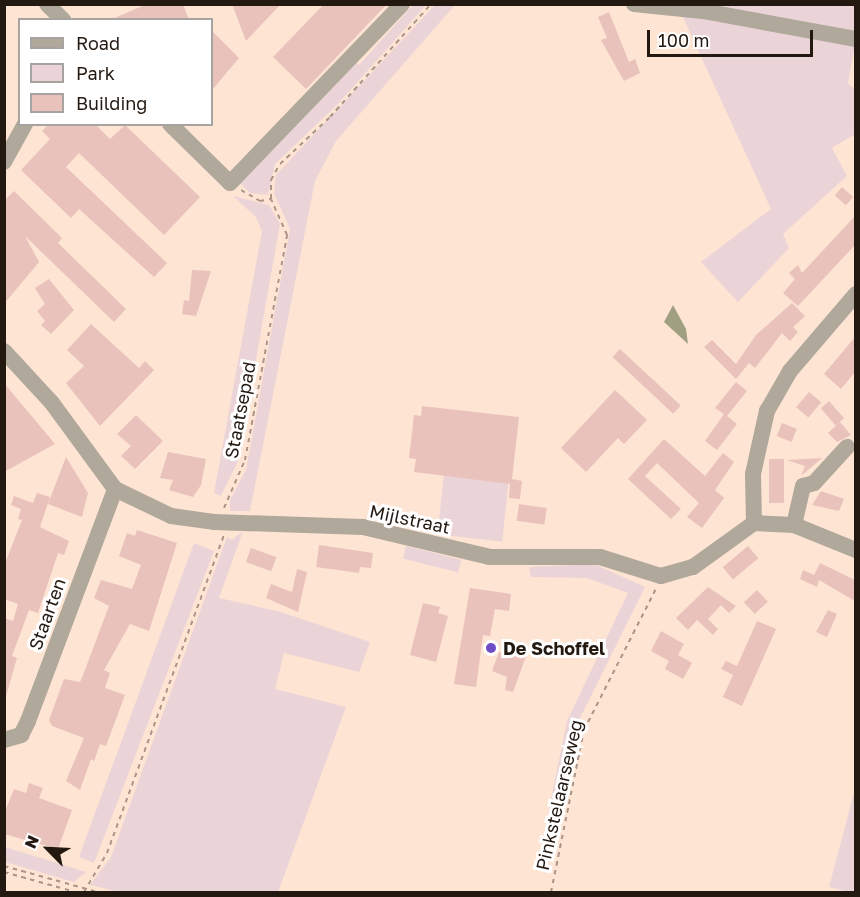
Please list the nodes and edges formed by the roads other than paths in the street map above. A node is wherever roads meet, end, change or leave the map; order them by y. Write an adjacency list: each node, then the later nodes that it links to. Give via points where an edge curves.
1 (47, 4): 4 (street)
2 (402, 4): 7 (street, via 230,183)
3 (634, 4): 5 (street, via 703,11)
4 (61, 18)
5 (855, 39)
6 (24, 126): 8 (street)
7 (172, 126)
8 (4, 162)
9 (855, 294): 13 (street, via 790,371 767,411 754,466)
10 (4, 351): 12 (street, Mijlstraat, via 52,403)
11 (847, 447): 14 (street, via 814,483 803,486)
12 (115, 489): 13 (street, Mijlstraat, via 171,516 363,527 490,557 600,557 661,576 693,567); 16 (street, Staarten, via 28,721 21,735)
13 (754, 523): 14 (street)
14 (794, 525): 15 (street)
15 (855, 550)
16 (4, 740)

